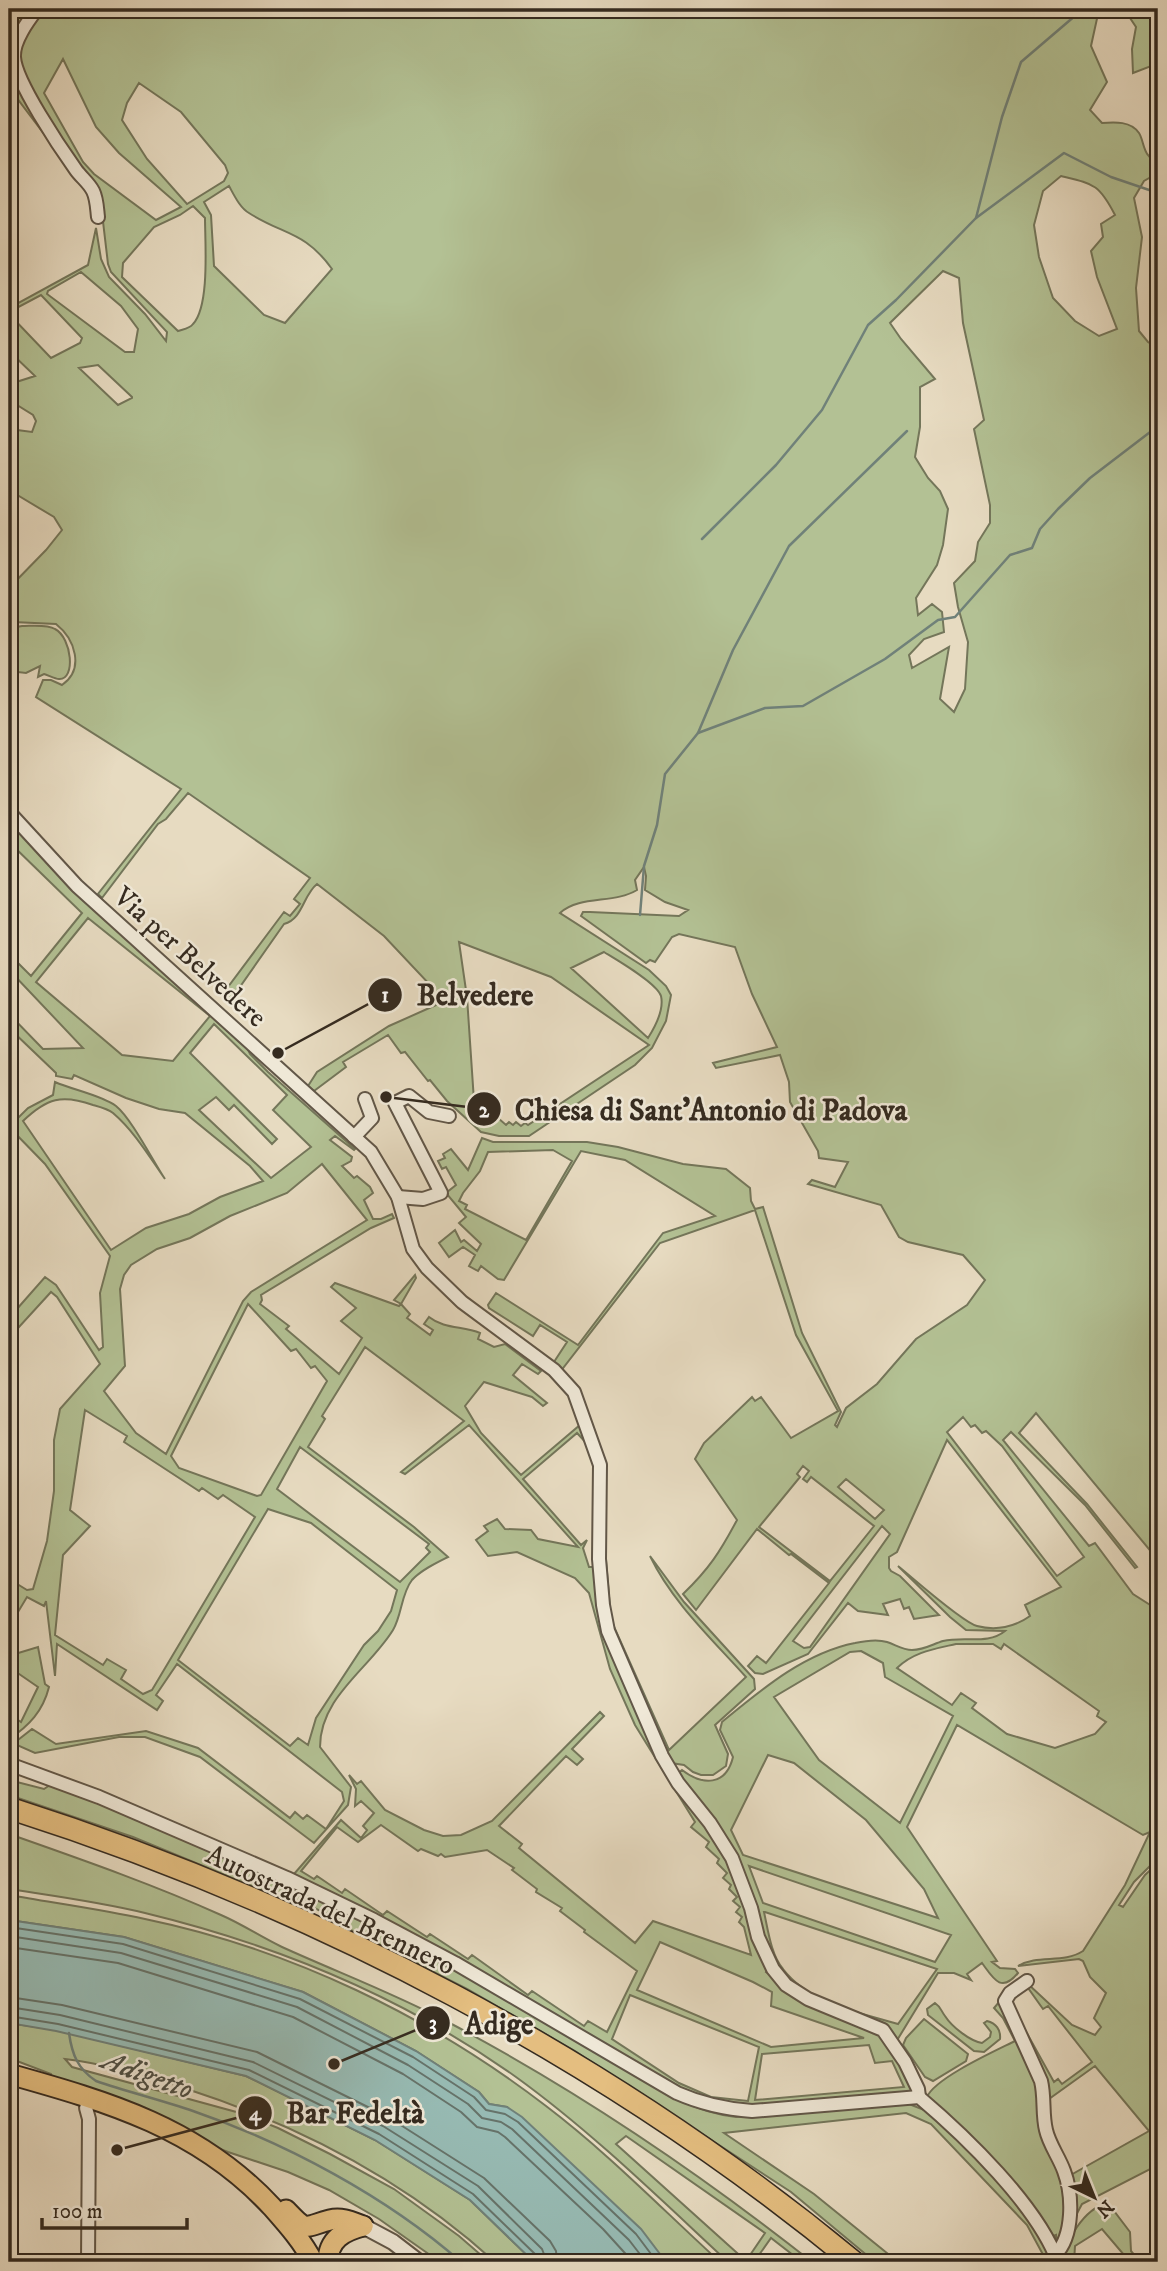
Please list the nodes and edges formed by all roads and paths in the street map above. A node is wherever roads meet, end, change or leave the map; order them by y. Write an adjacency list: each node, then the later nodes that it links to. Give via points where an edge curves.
1 (37, 9): 2 (street, via 16,47 15,62 24,86 93,190)
2 (98, 217)
3 (9, 812): 6 (street, Via per Belvedere, via 77,886)
4 (365, 1099): 6 (street, via 372,1118)
5 (449, 1116): 7 (street, via 429,1112 409,1096 395,1103 441,1193 423,1199)
6 (354, 1137): 7 (street, Via per Belvedere, via 371,1152)
7 (398, 1197): 14 (street, Via per Belvedere, via 413,1249 429,1271 554,1370 578,1400 602,1476 599,1553 608,1631 666,1763 732,1858 773,1969 808,2000 883,2031 905,2062)
8 (9, 1763): 14 (street, via 287,1878 373,1920 703,2105 752,2111)
9 (9, 1808): 24 (highway, Autostrada del Brennero, via 236,1891 380,1958 524,2035 659,2118)
10 (9, 1822): 23 (highway, Autostrada del Brennero, via 88,1847 233,1905 388,1976 518,2046 649,2127)
11 (1027, 1981): 18 (street, via 1005,2001 1041,2081 1047,2133 1068,2183 1069,2231)
12 (9, 2074): 16 (highway, via 158,2123 193,2141)
13 (9, 2082): 15 (highway)
14 (919, 2097): 18 (street, via 1025,2206)
15 (86, 2108): 19 (highway, via 153,2132 209,2162 277,2227); 20 (street)
16 (238, 2174): 17 (highway, via 264,2186 307,2227 344,2219); 19 (highway, via 283,2220)
17 (363, 2226): 21 (highway, via 336,2239); 22 (street)
18 (1057, 2258)
19 (303, 2261)
20 (88, 2262)
21 (328, 2262)
22 (419, 2262)
23 (834, 2262)
24 (854, 2262)

